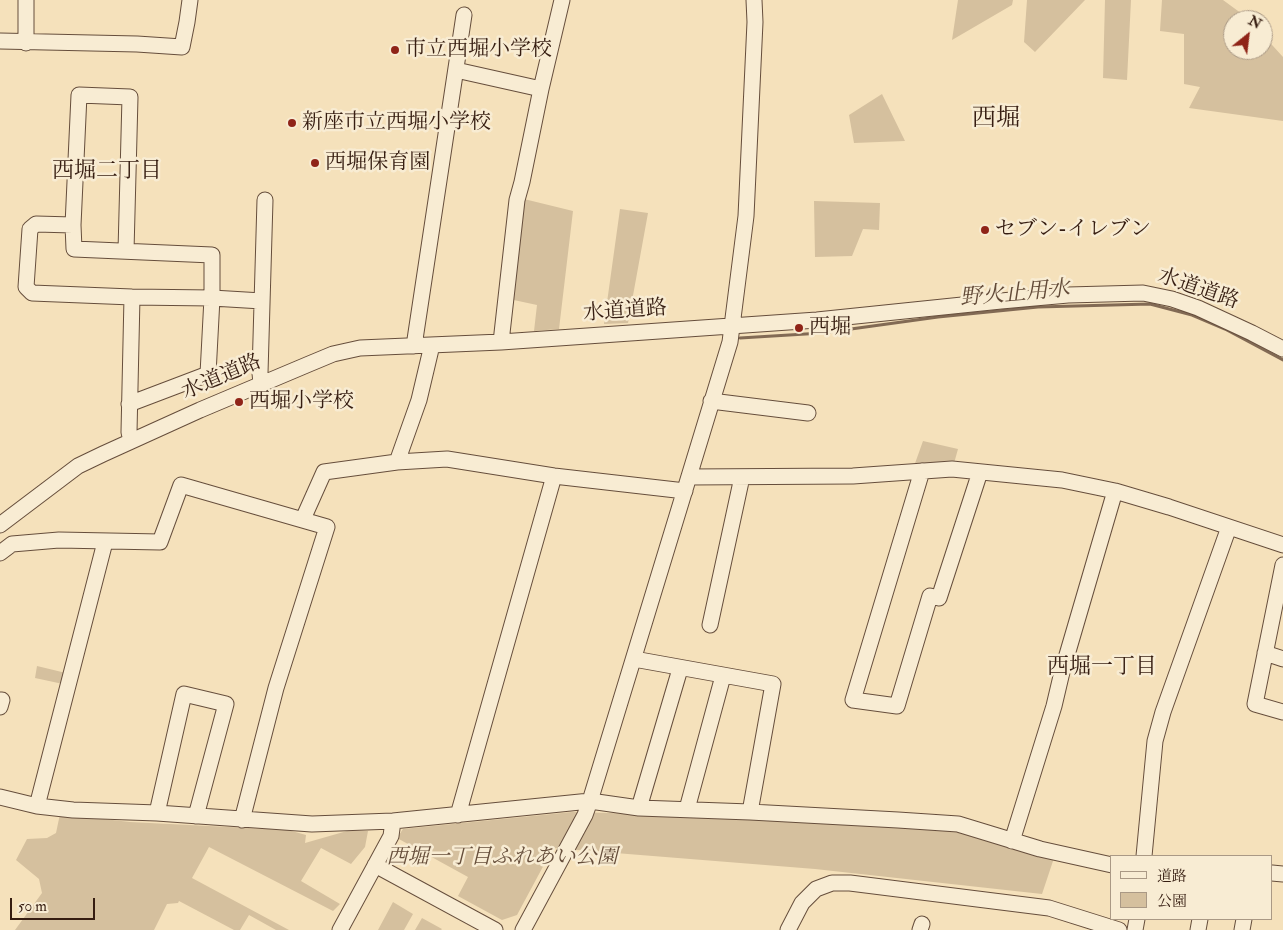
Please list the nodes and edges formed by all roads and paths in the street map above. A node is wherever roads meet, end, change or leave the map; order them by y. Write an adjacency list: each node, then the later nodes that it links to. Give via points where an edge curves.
1 (26, 0): 7 (street)
2 (190, 0): 7 (street, via 182,47)
3 (562, 0): 9 (street)
4 (754, 0): 16 (street, via 746,216)
5 (464, 15): 8 (street)
6 (0, 41): 7 (street)
7 (26, 43)
8 (456, 70): 9 (street); 19 (street)
9 (541, 89): 17 (street, via 517,200)
10 (265, 200): 15 (street)
11 (73, 225): 12 (street, via 74,249); 12 (street, via 80,95 130,97); 13 (street, via 36,224 30,229 26,287 32,293)
12 (126, 251): 14 (street, via 212,255)
13 (132, 297): 14 (street); 23 (street)
14 (212, 298): 15 (street); 23 (street, via 208,374)
15 (262, 301): 21 (street)
16 (733, 326): 17 (street, 水道道路); 20 (street, 水道道路, via 1001,300 1102,293 1143,294 1198,308); 22 (street)
17 (501, 342): 18 (street, 水道道路)
18 (432, 345): 19 (street, 水道道路); 26 (street, via 419,400)
19 (414, 346): 21 (street, 水道道路, via 347,350)
20 (1283, 350)
21 (261, 384): 25 (street, 水道道路)
22 (711, 400): 24 (street); 31 (street)
23 (129, 404): 25 (street)
24 (808, 413)
25 (131, 441): 34 (street, 水道道路, via 78,466)
26 (397, 462): 29 (street, via 448,459); 33 (street, via 324,472)
27 (922, 471): 28 (street); 28 (street, via 853,700 897,706 930,596 939,598); 30 (street, via 853,476)
28 (980, 472): 32 (street, via 1062,480)
29 (554, 476): 31 (street); 57 (street)
30 (742, 477): 31 (street); 41 (street)
31 (687, 484): 43 (street)
32 (1114, 491): 35 (street); 61 (street, via 1054,706)
33 (303, 519): 36 (street, via 181,485 160,542); 59 (street, via 327,527 276,688)
34 (0, 525)
35 (1229, 527): 37 (street); 62 (street, via 1155,741)
36 (105, 542): 38 (street, via 59,540 12,544); 52 (street)
37 (1283, 545)
38 (0, 553)
39 (1283, 564): 40 (street)
40 (1280, 602): 42 (street)
41 (710, 625)
42 (1265, 653): 44 (street); 49 (street, via 1255,704)
43 (634, 659): 45 (street); 51 (street)
44 (1283, 659)
45 (680, 669): 46 (street); 53 (street)
46 (723, 676): 54 (street); 55 (street, via 773,684)
47 (0, 700): 48 (street)
48 (0, 707)
49 (1283, 712)
50 (0, 797): 52 (street)
51 (590, 801): 53 (street); 57 (street); 67 (street)
52 (37, 806): 56 (street)
53 (639, 808): 54 (street)
54 (687, 809): 55 (street)
55 (750, 812): 61 (street, via 958,824)
56 (157, 813): 58 (street); 58 (street, via 184,694 226,704)
57 (458, 815): 60 (street)
58 (196, 816): 59 (street)
59 (242, 820): 60 (street, via 312,824)
60 (393, 821): 63 (street, via 391,836)
61 (1012, 840): 64 (street)
62 (1144, 855)
63 (375, 865): 65 (street); 66 (street)
64 (1110, 865)
65 (340, 930)
66 (495, 930)
67 (523, 930)
68 (788, 930): 69 (street, via 802,903 816,889 841,883 1049,908)
69 (1119, 930)

